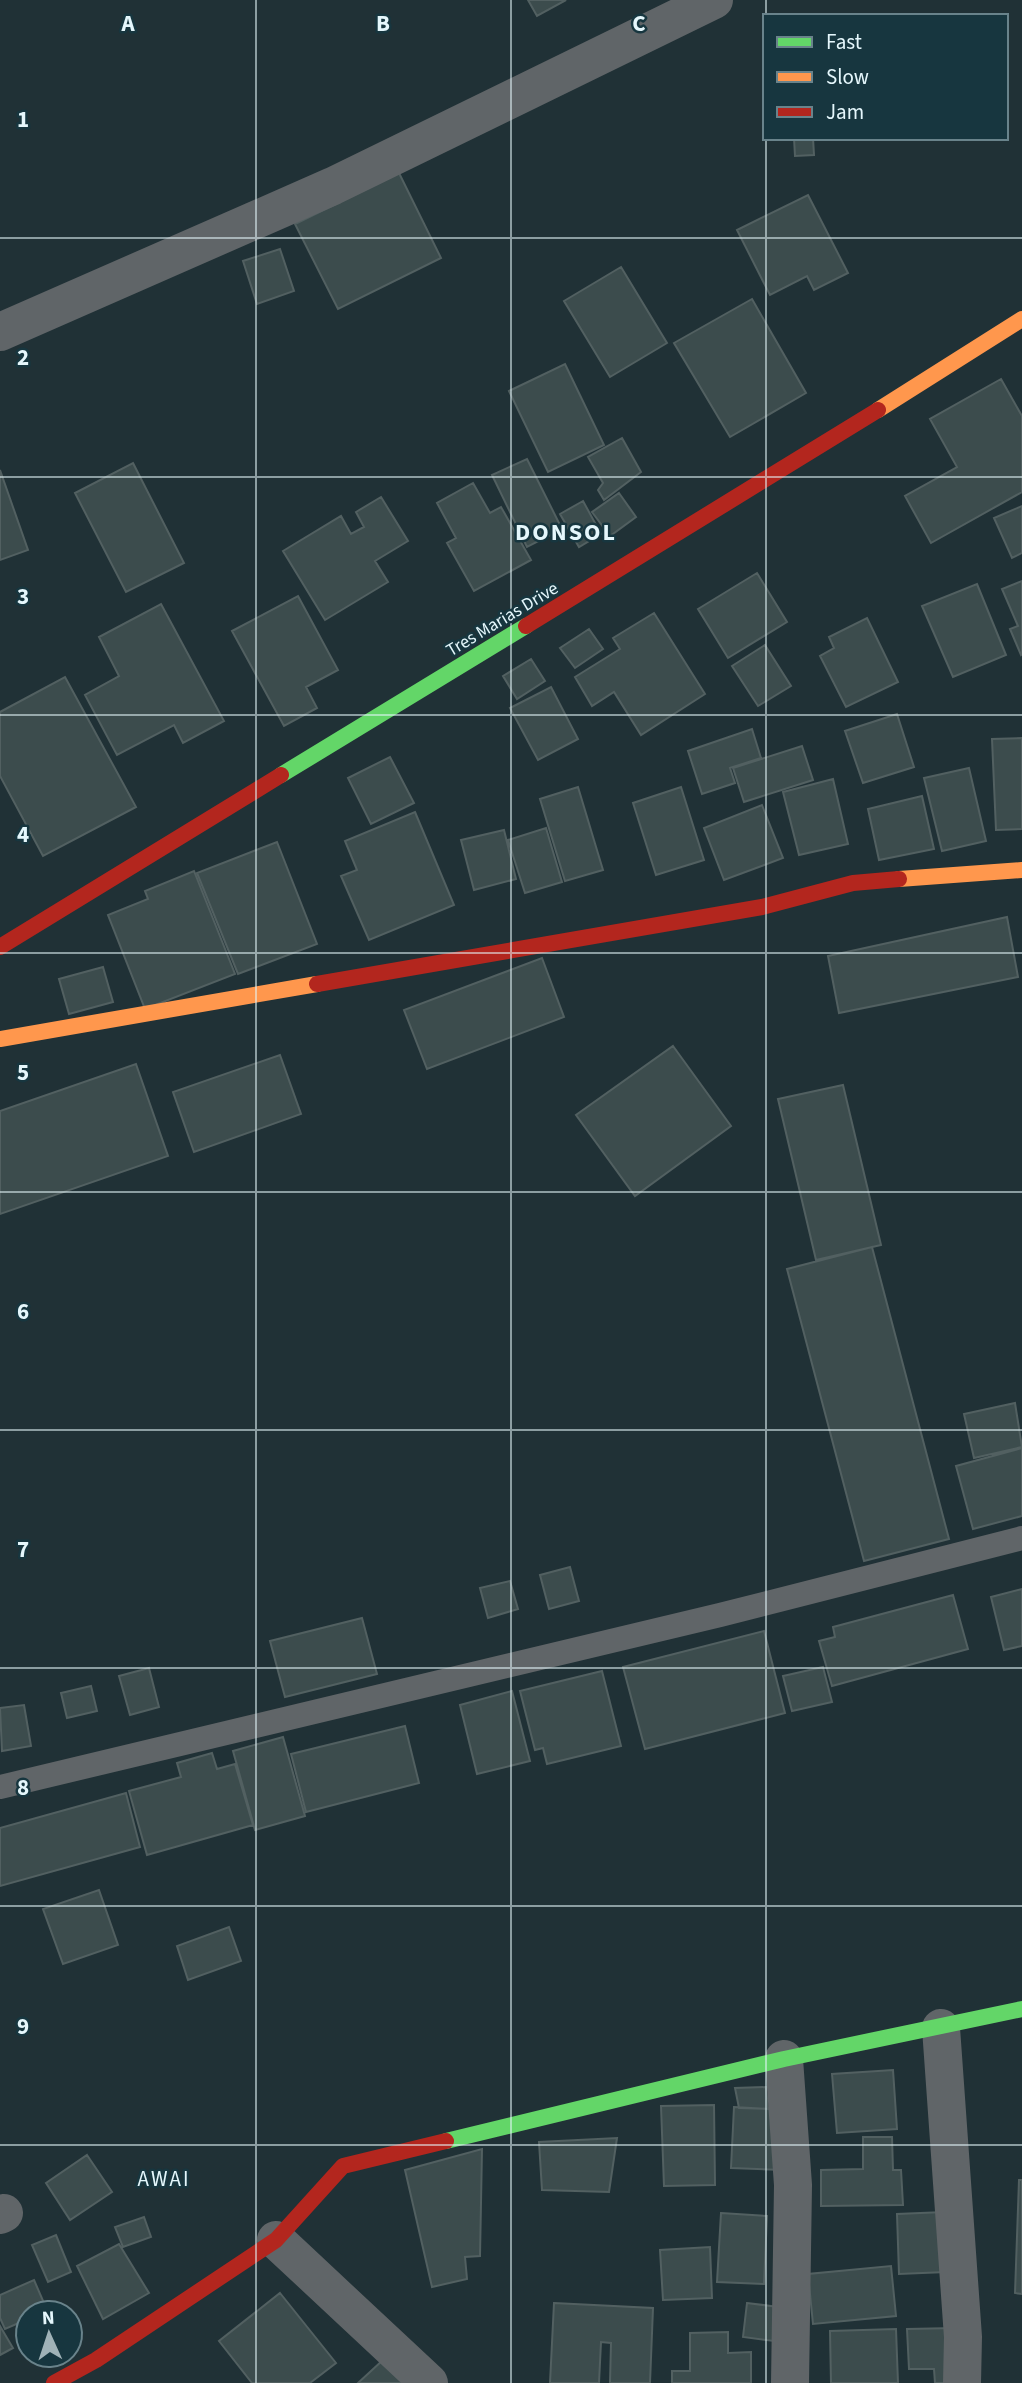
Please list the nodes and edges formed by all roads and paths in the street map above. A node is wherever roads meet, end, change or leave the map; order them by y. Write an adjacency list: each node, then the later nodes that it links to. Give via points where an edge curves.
1 (714, 0): 3 (street, via 333,186)
2 (1022, 319): 5 (street, Tres Marias Drive)
3 (0, 332)
4 (1022, 870): 6 (street, via 853,883 762,907)
5 (0, 947)
6 (0, 1039)
7 (1022, 1538): 8 (lane)
8 (0, 1787)
9 (1022, 2009): 10 (street)
10 (941, 2028): 11 (street); 16 (street, via 963,2337)
11 (784, 2059): 12 (street, via 344,2166); 15 (street, via 793,2185)
12 (276, 2240): 13 (street); 14 (street)
13 (54, 2383)
14 (429, 2383)
15 (790, 2383)
16 (962, 2383)

